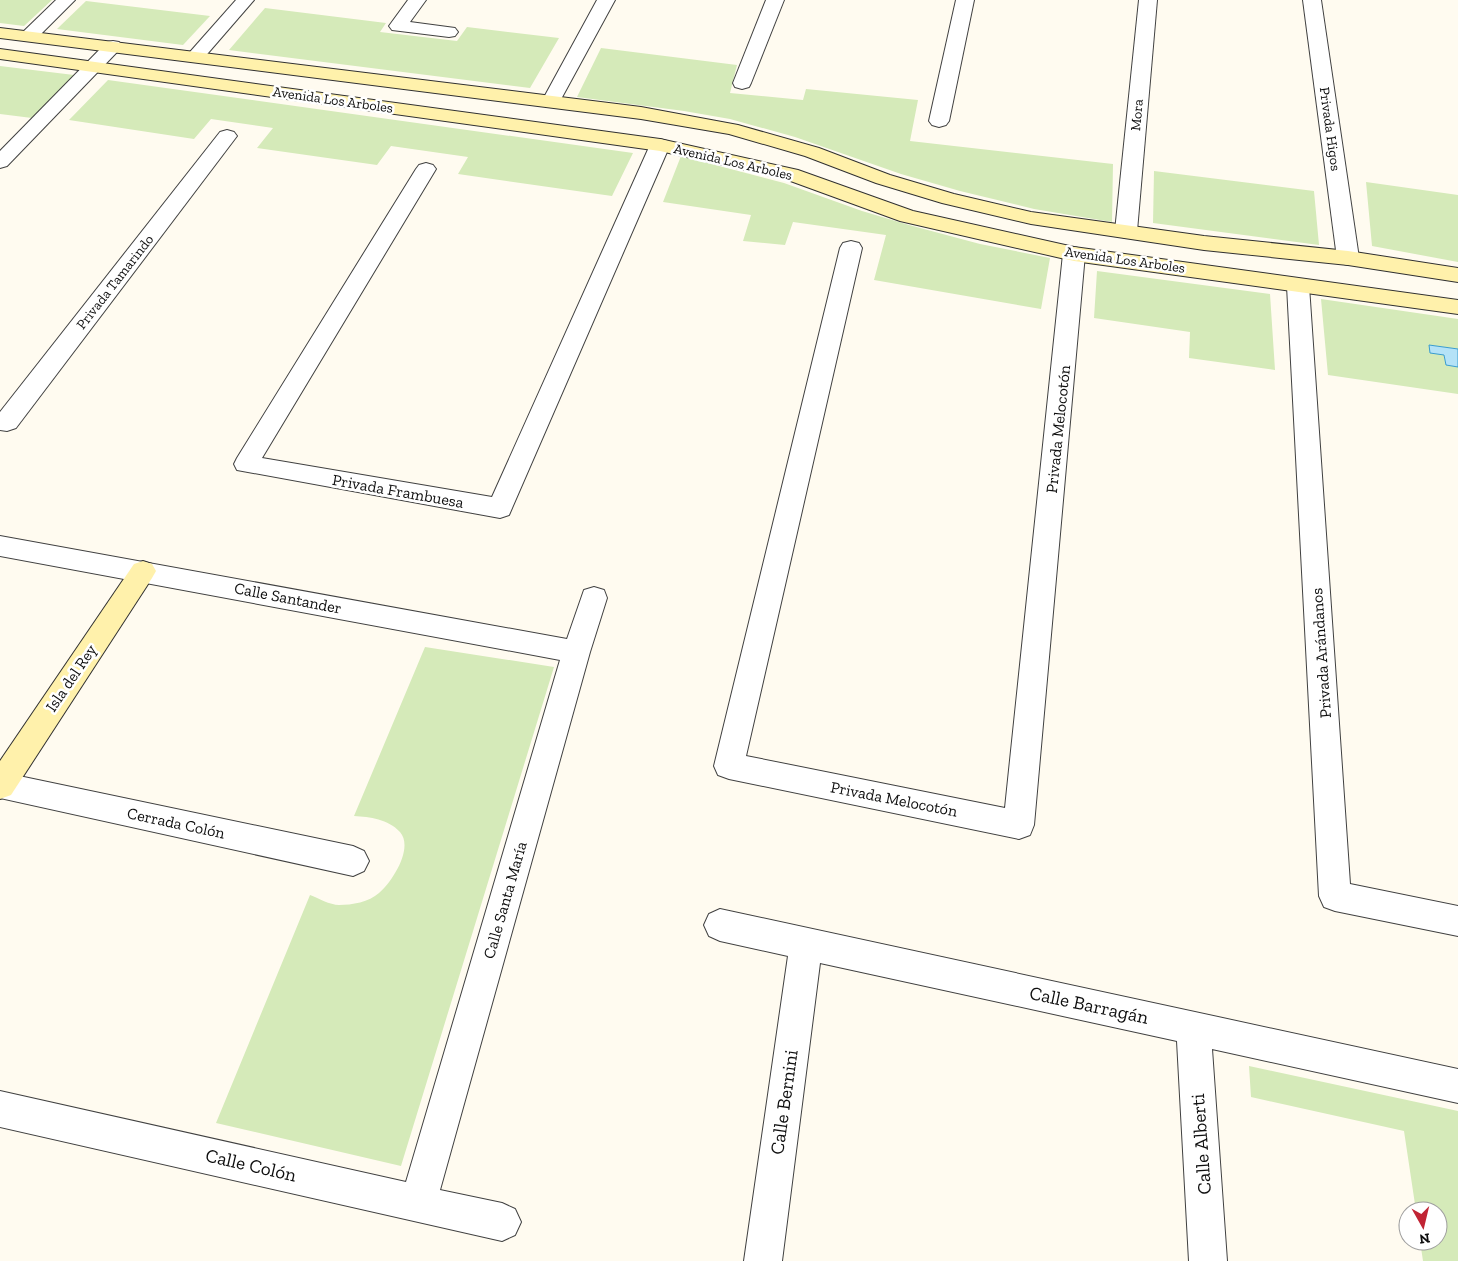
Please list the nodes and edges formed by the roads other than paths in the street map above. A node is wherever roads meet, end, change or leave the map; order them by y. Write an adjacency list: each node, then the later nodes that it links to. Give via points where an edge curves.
1 (66, 0): 11 (street)
2 (246, 0): 14 (street)
3 (417, 0): 9 (street, via 398,26)
4 (606, 0): 18 (street)
5 (774, 0): 16 (street)
6 (965, 0): 20 (street)
7 (1148, 0): 27 (street, Mora)
8 (1312, 0): 31 (street, Privada Higos)
9 (449, 32)
10 (0, 33): 11 (street, Avenida Los Arboles)
11 (30, 35): 12 (street, Avenida Los Arboles)
12 (113, 46): 14 (street, Avenida Los Arboles); 15 (street)
13 (0, 54): 15 (street, Avenida Los Arboles)
14 (196, 56): 17 (street, Avenida Los Arboles)
15 (92, 68): 19 (street, Avenida Los Arboles); 24 (street)
16 (742, 83)
17 (443, 89): 18 (street, Avenida Los Arboles); 19 (street)
18 (551, 101): 23 (street, Avenida Los Arboles, via 730,129)
19 (427, 112): 22 (street, Avenida Los Arboles)
20 (939, 121)
21 (227, 136): 36 (street, Privada Tamarindo, via 7,422)
22 (660, 145): 25 (street, Privada Frambuesa, via 500,508 246,464); 26 (street, Avenida Los Arboles)
23 (812, 152): 26 (street); 27 (street, Avenida Los Arboles, via 883,179 950,199 1031,218)
24 (0, 162)
25 (426, 169)
26 (790, 174): 30 (street, Avenida Los Arboles, via 907,216)
27 (1126, 231): 28 (street, Avenida Los Arboles)
28 (1204, 243): 31 (street, Avenida Los Arboles); 32 (street)
29 (851, 248): 30 (street, Privada Melocotón, via 728,766 1020,825)
30 (1074, 254): 32 (street, Avenida Los Arboles)
31 (1348, 258): 33 (street, Avenida Los Arboles)
32 (1203, 272): 34 (street, Avenida Los Arboles)
33 (1458, 275)
34 (1298, 286): 35 (street, Avenida Los Arboles); 43 (street, Privada Arándanos, via 1336,896)
35 (1458, 307)
36 (0, 421)
37 (0, 546): 38 (street, Calle Santander)
38 (143, 570): 40 (street, Calle Santander); 41 (street, Isla del Rey)
39 (594, 598): 40 (street, Calle Santa María)
40 (576, 652): 49 (street, Calle Santa María)
41 (0, 785): 42 (street, Cerrada Colón)
42 (353, 862)
43 (1458, 921)
44 (720, 925): 45 (street, Calle Barragán)
45 (806, 944): 46 (street, Calle Barragán); 51 (street, Calle Bernini)
46 (1193, 1028): 47 (street, Calle Barragán); 52 (street, Calle Alberti)
47 (1458, 1086)
48 (0, 1109): 49 (street, Calle Colón)
49 (418, 1202): 50 (street, Calle Colón)
50 (502, 1222)
51 (763, 1261)
52 (1208, 1261)

